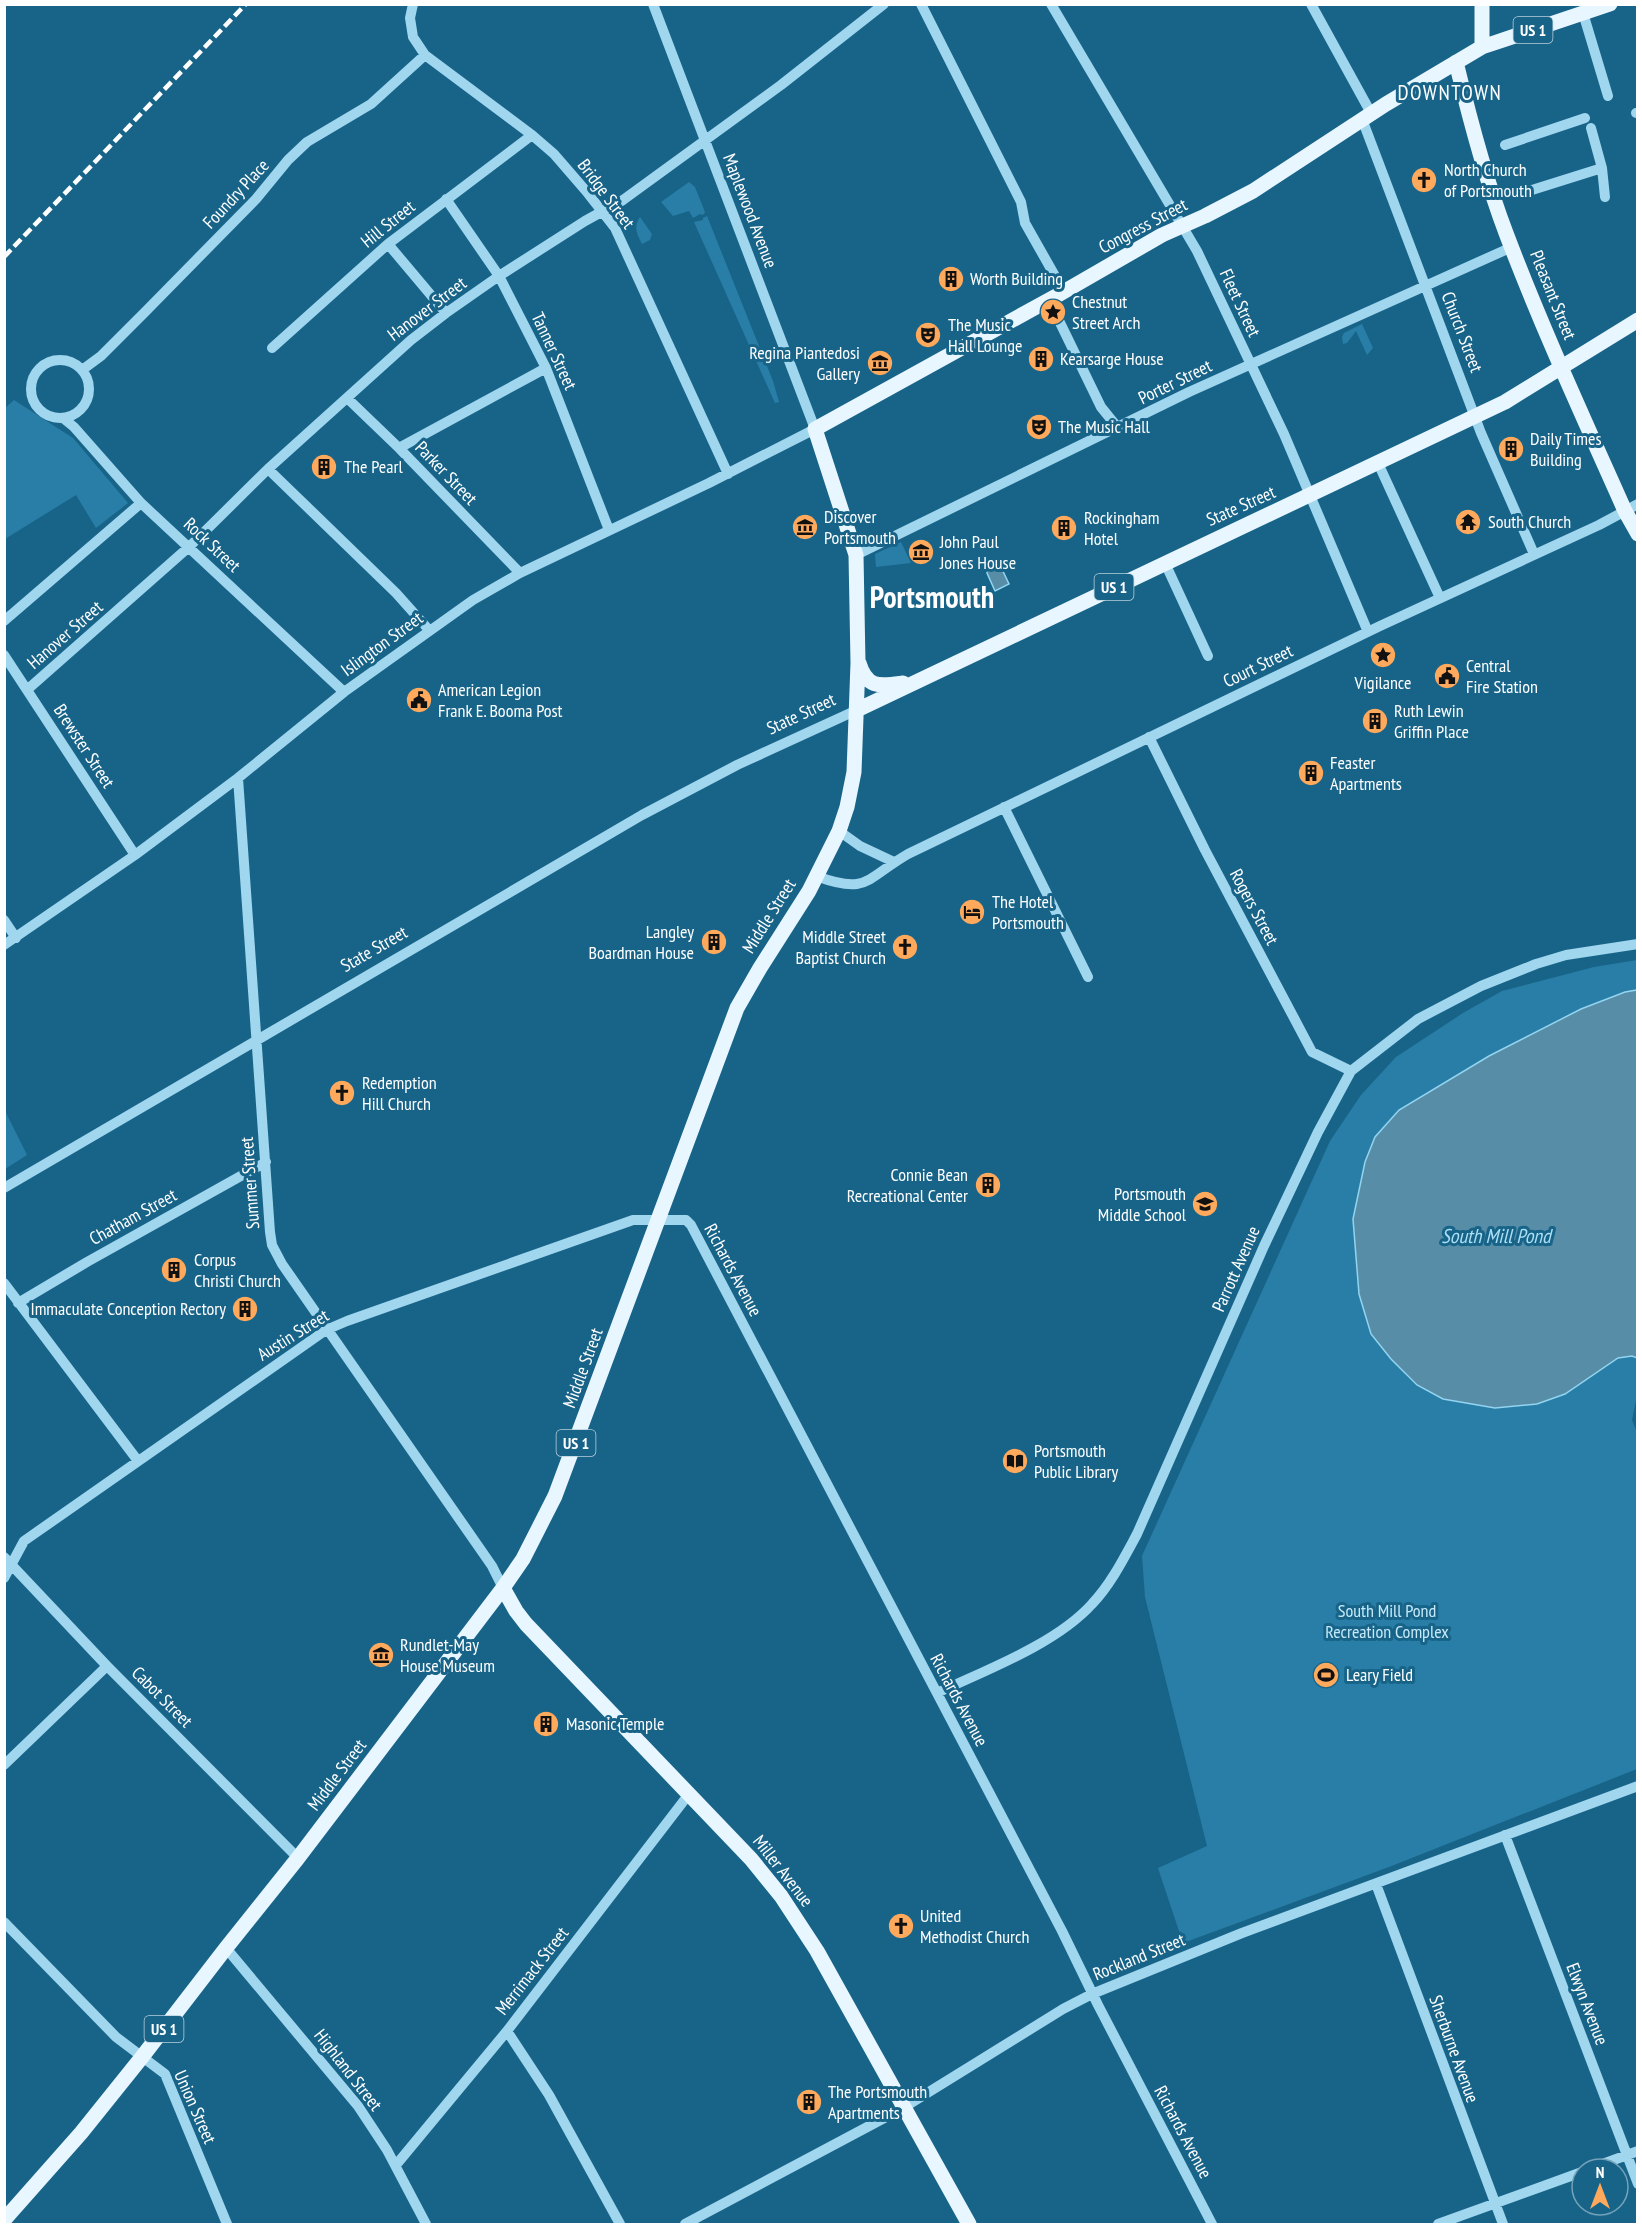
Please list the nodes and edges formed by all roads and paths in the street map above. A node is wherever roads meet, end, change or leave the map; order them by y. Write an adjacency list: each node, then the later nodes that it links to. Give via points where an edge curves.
1 (413, 4): 11 (street, Bridge Street, via 413,37)
2 (653, 4): 16 (street, Maplewood Avenue)
3 (884, 4): 16 (street, Hanover Street)
4 (921, 4): 27 (street, via 1021,202 1025,223)
5 (1051, 4): 23 (street, Fleet Street)
6 (1311, 4): 14 (street, Church Street)
7 (1482, 4): 10 (main road)
8 (1610, 4): 9 (main road, US 1)
9 (1583, 13): 10 (main road, US 1); 13 (street)
10 (1482, 47): 12 (main road, Congress Street / US 1)
11 (425, 55): 15 (street, Bridge Street); 36 (street, Foundry Place, via 371,104 307,142 194,262 101,356)
12 (1456, 62): 14 (main road, Congress Street / US 1); 25 (main road, Pleasant Street, via 1495,202)
13 (1608, 96)
14 (1367, 116): 23 (main road, Congress Street / US 1, via 1253,191); 28 (street, Church Street)
15 (532, 135): 21 (street, Hill Street); 22 (street, Bridge Street, via 554,154)
16 (705, 139): 22 (street, Hanover Street); 41 (street, Maplewood Avenue)
17 (1505, 146): 18 (street, via 1588,123)
18 (1602, 168): 19 (street); 20 (street)
19 (1519, 195)
20 (1605, 197)
21 (446, 199): 24 (street, Hill Street); 26 (street, Tanner Street)
22 (602, 212): 26 (street, Hanover Street); 45 (street, Bridge Street, via 630,259)
23 (1181, 226): 29 (main road, Congress Street / US 1); 33 (street, Fleet Street)
24 (388, 244): 30 (street); 32 (street, Hill Street)
25 (1512, 247): 28 (street, Porter Street); 34 (main road, Pleasant Street)
26 (499, 276): 30 (street, Hanover Street); 35 (street, Tanner Street)
27 (1055, 276)
28 (1427, 285): 33 (street, Porter Street); 38 (street, Church Street)
29 (1048, 300): 40 (street, via 1101,406); 41 (main road, Congress Street / US 1)
30 (446, 313): 37 (street, Hanover Street)
31 (1638, 320): 34 (main road, State Street / US 1)
32 (272, 348)
33 (1251, 364): 40 (street, Porter Street); 46 (street, Fleet Street)
34 (1561, 366): 38 (main road, State Street / US 1); 48 (main road, Pleasant Street)
35 (546, 368): 42 (street); 49 (street, Tanner Street)
36 (82, 370): 39 (street, via 89,395 80,411); 39 (street, via 65,361 54,361 45,364 33,380 33,400 39,409 54,418)
37 (347, 398): 42 (street, Parker Street); 44 (street, Hanover Street)
38 (1475, 416): 43 (main road, State Street / US 1); 52 (street, Church Street)
39 (63, 418): 47 (street, Rock Street)
40 (1118, 428): 53 (street, Porter Street)
41 (815, 429): 45 (street, Islington Street); 53 (main road, Middle Street / US 1)
42 (399, 448): 55 (street, Parker Street)
43 (1378, 463): 46 (main road, State Street / US 1); 56 (street)
44 (268, 469): 51 (street, Hanover Street); 58 (street)
45 (728, 474): 49 (street, Islington Street)
46 (1310, 496): 54 (main road, State Street / US 1); 59 (street, Fleet Street)
47 (141, 503): 51 (street, Rock Street); 57 (street)
48 (1631, 507): 50 (main road, Pleasant Street); 52 (street, Court Street)
49 (609, 530): 55 (street, Islington Street)
50 (1638, 534)
51 (190, 546): 64 (street, Hanover Street); 65 (street, Rock Street)
52 (1534, 554): 56 (street, Court Street)
53 (856, 555): 62 (main road, Middle Street / US 1)
54 (1165, 562): 61 (street); 63 (main road, State Street / US 1)
55 (520, 573): 58 (street, Islington Street)
56 (1440, 598): 59 (street, Court Street)
57 (4, 621)
58 (429, 630): 65 (street, Islington Street)
59 (1368, 632): 67 (street, Court Street)
60 (4, 655): 64 (street, Brewster Street)
61 (1208, 656)
62 (858, 663): 63 (main road, via 871,683 883,686); 66 (main road, Middle Street / US 1)
63 (918, 680): 66 (main road, State Street / US 1)
64 (28, 689): 71 (street, Brewster Street)
65 (344, 692): 68 (street, Islington Street)
66 (857, 710): 70 (main road, Middle Street / US 1, via 854,772); 79 (street, State Street, via 737,765 642,815)
67 (1149, 737): 69 (street, Court Street); 80 (street, Rogers Street, via 1312,1052)
68 (238, 778): 71 (street, Islington Street); 79 (street, Summer Street)
69 (1004, 807): 72 (street, Court Street); 78 (street)
70 (839, 831): 72 (street); 73 (main road, Middle Street / US 1)
71 (135, 855): 75 (street, Islington Street)
72 (894, 862): 73 (street, Court Street, via 861,884 839,884)
73 (816, 876): 83 (main road, Middle Street / US 1, via 737,1008)
74 (4, 920): 75 (street)
75 (16, 938): 77 (street, Islington Street)
76 (1638, 944): 80 (street, Parrott Avenue, via 1566,955 1481,986 1418,1019)
77 (4, 945)
78 (1088, 977)
79 (257, 1040): 81 (street, Summer Street); 82 (street, State Street)
80 (1351, 1071): 92 (street, Parrott Avenue, via 1313,1142 1137,1534 1113,1576 1093,1604 1050,1639)
81 (266, 1162): 85 (street, Chatham Street); 86 (street, Summer Street, via 272,1245)
82 (4, 1188)
83 (657, 1220): 86 (street, Austin Street, via 633,1220); 90 (main road, Middle Street / US 1, via 555,1496); 92 (street, Richards Avenue, via 686,1220 691,1225)
84 (4, 1283): 85 (street)
85 (18, 1303): 87 (street)
86 (326, 1330): 87 (street, Austin Street); 90 (street, Summer Street, via 492,1566)
87 (138, 1461): 88 (street, Austin Street, via 24,1541)
88 (8, 1561): 89 (street, Austin Street); 91 (street, Cabot Street)
89 (4, 1578)
90 (503, 1588): 95 (main road, Miller Avenue, via 526,1624); 97 (main road, Middle Street / US 1)
91 (107, 1666): 93 (street); 97 (street, Cabot Street)
92 (937, 1693): 101 (street, Richards Avenue)
93 (4, 1765)
94 (1638, 1786): 96 (street, Rockland Street)
95 (689, 1794): 102 (street, Merrimack Street); 104 (main road, Miller Avenue, via 781,1896 817,1952)
96 (1505, 1835): 98 (street, Rockland Street); 106 (street, Elwyn Avenue)
97 (298, 1858): 100 (main road, Middle Street / US 1)
98 (1376, 1884): 101 (street, Rockland Street); 111 (street, Sherburne Avenue)
99 (4, 1922): 103 (street, Union Street, via 116,2037)
100 (226, 1948): 103 (main road, Middle Street / US 1); 108 (street, Highland Street, via 358,2106)
101 (1092, 1994): 104 (street, Rockland Street); 118 (street, Richards Avenue)
102 (507, 2031): 108 (street, Merrimack Street); 115 (street, via 549,2095)
103 (142, 2057): 112 (main road, Middle Street / US 1, via 81,2133); 113 (street, Union Street, via 165,2073)
104 (903, 2108): 116 (street, Rockland Street); 117 (main road, Miller Avenue)
105 (1638, 2151): 106 (street)
106 (1626, 2156): 107 (street); 110 (street, Elwyn Avenue)
107 (1623, 2157)
108 (396, 2165): 114 (street, Highland Street)
109 (1570, 2176): 111 (street)
110 (1638, 2184)
111 (1494, 2204): 119 (street); 120 (street, Sherburne Avenue)
112 (7, 2214)
113 (227, 2224)
114 (426, 2224)
115 (620, 2224)
116 (685, 2224)
117 (969, 2224)
118 (1212, 2224)
119 (1438, 2224)
120 (1503, 2224)

